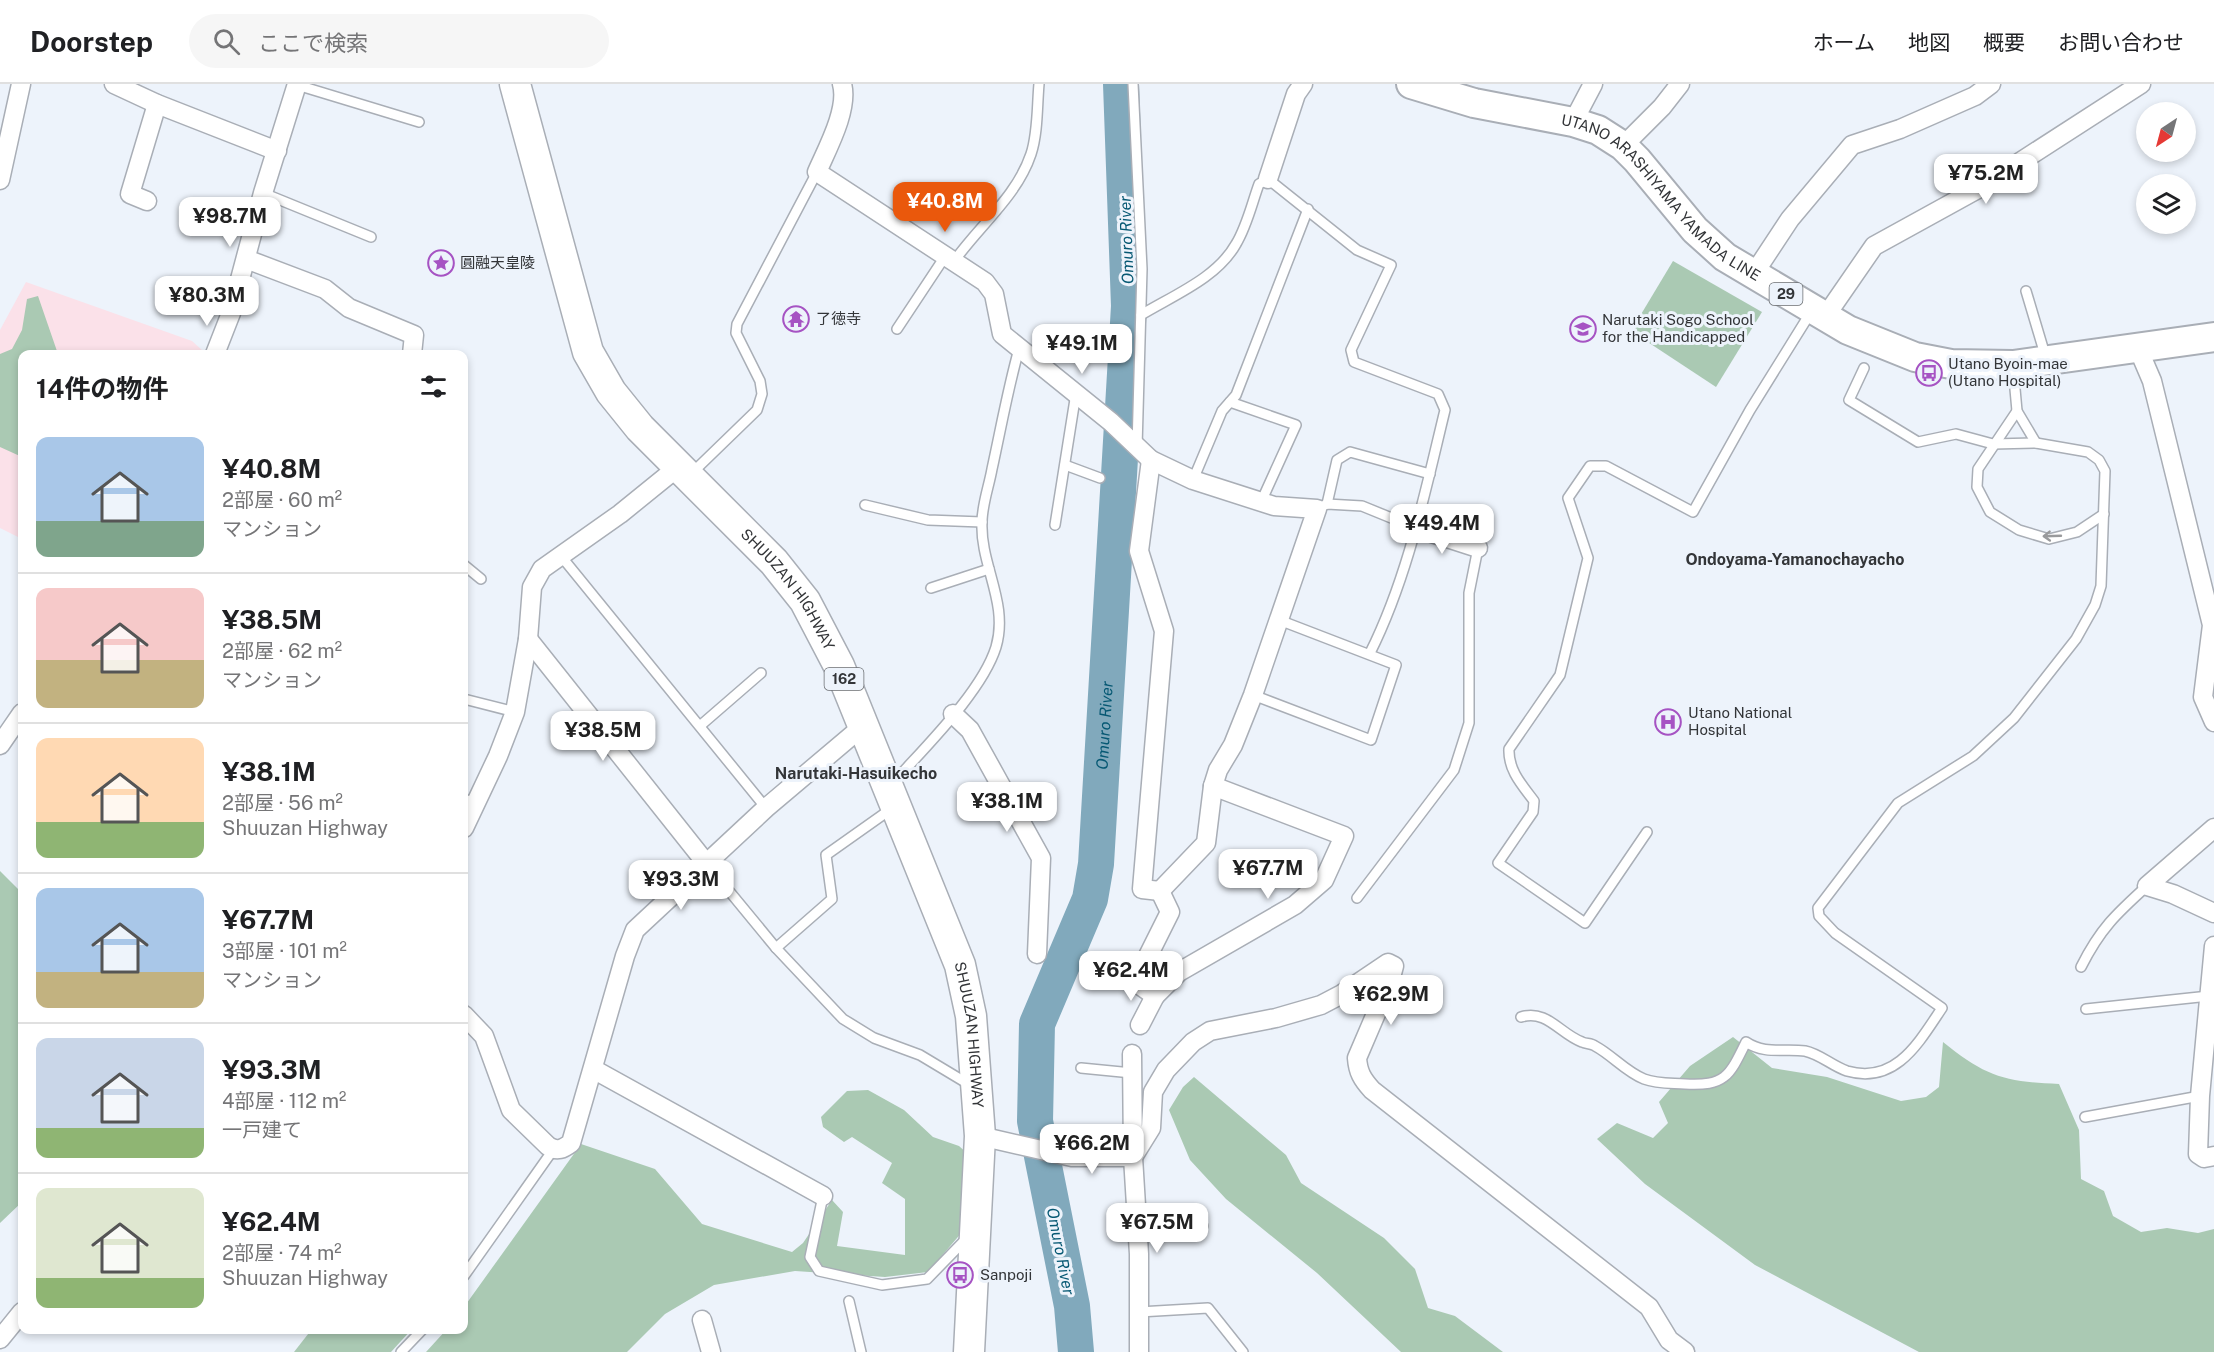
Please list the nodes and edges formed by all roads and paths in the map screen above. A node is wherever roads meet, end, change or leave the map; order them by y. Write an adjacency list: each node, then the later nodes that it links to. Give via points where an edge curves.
1 (21, 84): 17 (street)
2 (114, 84): 14 (street)
3 (297, 84): 15 (lane); 19 (street)
4 (515, 84): 50 (highway, SHUUZAN HIGHWAY / 162, via 588,352 611,392)
5 (842, 84): 20 (street, via 844,92 836,130)
6 (1039, 84): 27 (lane, via 1031,154 1005,201)
7 (1133, 84): 32 (lane)
8 (1303, 84): 21 (street, via 1296,94)
9 (1410, 84): 16 (main road, UTANO ARASHIYAMA YAMADA LINE / 29, via 1474,104)
10 (1593, 84): 16 (street)
11 (1680, 84): 18 (street)
12 (1991, 84): 29 (street, via 1975,96 1852,145 1790,219)
13 (2141, 84): 31 (street, via 1983,186 1874,246)
14 (157, 104): 19 (street); 24 (street, via 130,194)
15 (420, 122)
16 (1573, 122): 18 (main road, UTANO ARASHIYAMA YAMADA LINE / 29, via 1598,130)
17 (6, 125): 22 (street)
18 (1623, 146): 29 (main road, UTANO ARASHIYAMA YAMADA LINE / 29, via 1695,230)
19 (277, 151): 23 (street)
20 (816, 172): 27 (street); 50 (lane, via 737,324 736,333 760,381 762,394 757,410)
21 (1268, 179): 25 (lane); 32 (lane, via 1259,184 1237,244 1227,257 1209,276)
22 (0, 180)
23 (263, 193): 26 (lane); 28 (street)
24 (147, 201)
25 (1308, 209): 43 (lane); 51 (lane, via 1357,250 1390,265 1351,350 1354,362 1438,394 1443,401 1445,410)
26 (371, 237)
27 (951, 257): 33 (lane); 36 (street, via 985,282 994,294 1002,333)
28 (246, 259): 37 (street); 38 (street, via 325,289 349,308 414,335)
29 (1753, 275): 31 (main road, UTANO ARASHIYAMA YAMADA LINE / 29)
30 (2026, 291): 39 (lane)
31 (1819, 314): 40 (main road, UTANO ARASHIYAMA YAMADA LINE / 29, via 1872,342 1915,357 1951,364); 85 (lane, via 1750,410 1693,512 1606,466 1590,466 1568,498 1588,558 1560,675 1509,749 1509,761 1518,781 1534,801 1533,812 1498,863 1585,922)
32 (1141, 315): 46 (lane)
33 (897, 329)
34 (2214, 337): 35 (main road, UTANO ARASHIYAMA YAMADA LINE / 29)
35 (2137, 346): 39 (main road, UTANO ARASHIYAMA YAMADA LINE / 29); 76 (street, via 2152,381 2212,625 2203,697)
36 (1020, 349): 42 (street); 58 (lane, via 1010,380)
37 (217, 350)
38 (412, 350)
39 (2047, 360): 40 (main road, UTANO ARASHIYAMA YAMADA LINE / 29)
40 (2013, 365): 44 (lane)
41 (1864, 368): 47 (lane, via 1849,400 1918,442 1956,434)
42 (1076, 393): 46 (street); 49 (lane)
43 (1230, 402): 53 (lane, via 1222,411); 54 (lane, via 1296,425)
44 (2017, 411): 45 (lane); 47 (lane)
45 (2036, 443): 47 (lane); 57 (lane, via 2088,452 2099,460 2105,471)
46 (1135, 444): 48 (street)
47 (1993, 444): 57 (lane, one-way to 47, via 2077,532 2049,539 2019,530 1990,512 1977,487 1978,469)
48 (1151, 460): 53 (street); 88 (street, via 1139,551 1164,631 1142,889)
49 (1065, 465): 52 (lane); 59 (lane)
50 (683, 472): 62 (street); 78 (highway, SHUUZAN HIGHWAY / 162, via 774,562 805,601 839,666)
51 (1430, 474): 56 (lane, via 1350,452 1336,460); 60 (lane)
52 (1100, 478)
53 (1193, 480): 54 (street)
54 (1261, 502): 56 (street)
55 (865, 505): 58 (lane, via 928,520)
56 (1322, 507): 60 (lane, via 1362,506); 67 (street)
57 (2104, 514): 98 (lane, via 2101,586 2076,639 2014,718 1973,756 1898,803 1818,908 1819,916 1835,933 1942,1008 1902,1062 1890,1069 1847,1071 1806,1051 1764,1050 1746,1042 1737,1061 1722,1079 1712,1084 1659,1083 1643,1079 1546,1018)
58 (982, 522): 64 (lane)
59 (1055, 525)
60 (1416, 528): 61 (street); 69 (lane, via 1386,621)
61 (1478, 548): 89 (lane, via 1469,593 1469,723 1454,770)
62 (561, 556): 68 (street, via 542,569 532,587); 77 (lane)
63 (468, 568): 65 (lane)
64 (989, 569): 66 (lane); 74 (lane, via 1001,625 996,648 985,671)
65 (481, 579)
66 (931, 588)
67 (1279, 620): 69 (lane); 71 (street)
68 (528, 639): 73 (street); 86 (street)
69 (1370, 653): 71 (lane, via 1396,664 1371,740)
70 (761, 673): 77 (lane)
71 (1253, 695): 80 (street)
72 (468, 700): 73 (lane)
73 (515, 712): 82 (street)
74 (953, 714): 81 (lane); 93 (street, via 970,730 1041,858)
75 (18, 719): 79 (street)
76 (2214, 722)
77 (701, 725): 83 (lane)
78 (863, 726): 81 (highway, SHUUZAN HIGHWAY / 162); 83 (street)
79 (0, 745)
80 (1213, 786): 88 (street, via 1206,843); 95 (street, via 1344,836 1324,880 1302,899 1179,972)
81 (892, 797): 92 (lane, via 826,855 832,899); 105 (highway, SHUUZAN HIGHWAY / 162, via 960,964 971,1016)
82 (470, 801)
83 (766, 808): 86 (street)
84 (2214, 828): 87 (street)
85 (1647, 832)
86 (706, 863): 92 (lane); 103 (street, via 635,930)
87 (2147, 886): 90 (street); 94 (lane, via 2109,920)
88 (1160, 891): 95 (street, via 1170,912 1135,982)
89 (1357, 898)
90 (2214, 913)
91 (2214, 946): 96 (street)
92 (776, 948): 105 (lane, via 843,1019 874,1038 920,1055)
93 (1037, 954)
94 (2081, 967)
95 (1155, 996): 100 (street)
96 (2209, 996): 97 (lane); 106 (street)
97 (2086, 1009)
98 (1521, 1017)
99 (468, 1019): 109 (street, via 484,1036 511,1110)
100 (1140, 1025)
101 (1132, 1054): 104 (street)
102 (1081, 1068): 104 (lane)
103 (593, 1069): 109 (street, via 571,1143); 112 (street)
104 (1132, 1073): 111 (street)
105 (977, 1089): 108 (highway, SHUUZAN HIGHWAY / 162)
106 (2200, 1096): 107 (lane); 110 (street, via 2198,1154 2204,1158)
107 (2085, 1117)
108 (993, 1138): 111 (street, via 1072,1157); 115 (highway, SHUUZAN HIGHWAY / 162)
109 (553, 1150): 116 (lane)
110 (2214, 1156)
111 (1133, 1157): 113 (street); 129 (street, via 1150,1128 1153,1092 1166,1071 1194,1042 1210,1031 1321,1005 1388,963 1394,966 1390,981 1357,1058 1363,1079 1417,1126 1649,1307 1669,1340)
112 (824, 1196): 115 (lane, via 810,1257 819,1271 882,1285 927,1279)
113 (1139, 1226): 114 (lane); 118 (street)
114 (1203, 1226)
115 (974, 1231): 126 (highway, SHUUZAN HIGHWAY / 162)
116 (468, 1270)
117 (849, 1302): 125 (lane)
118 (1139, 1312): 127 (street); 128 (lane, via 1208,1308)
119 (18, 1317): 122 (street)
120 (702, 1320): 124 (street)
121 (418, 1334): 123 (lane)
122 (0, 1339)
123 (401, 1352)
124 (711, 1352)
125 (861, 1352)
126 (969, 1352)
127 (1139, 1352)
128 (1243, 1352)
129 (1685, 1352)

